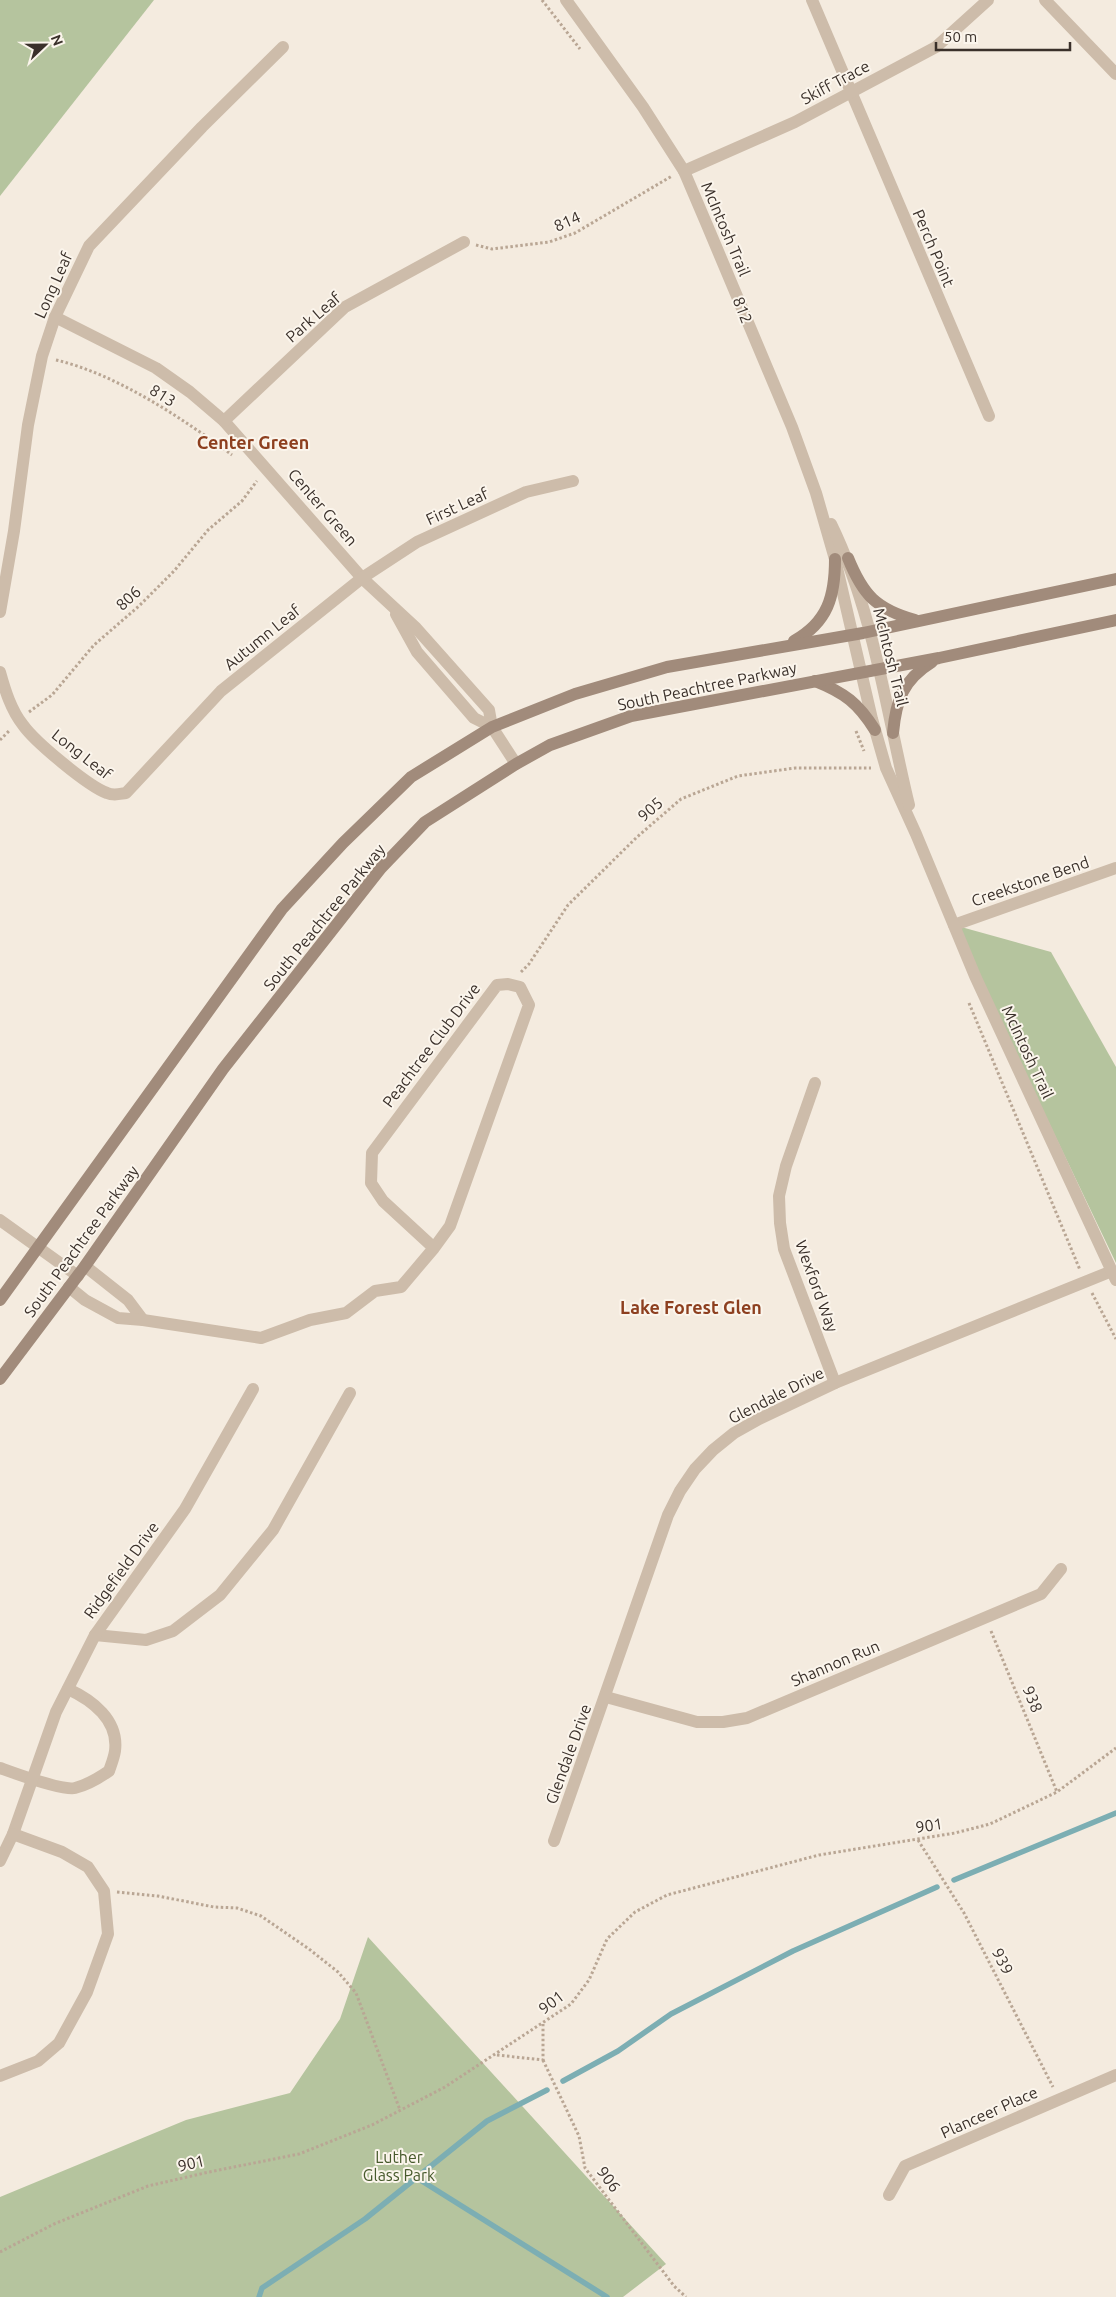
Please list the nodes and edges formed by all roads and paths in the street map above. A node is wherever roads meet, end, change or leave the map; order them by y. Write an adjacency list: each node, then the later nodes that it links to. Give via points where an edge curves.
1 (542, 0): 7 (path)
2 (566, 0): 11 (street, McIntosh Trail, via 643,107)
3 (812, 0): 9 (street, Perch Point)
4 (988, 0): 9 (street, Skiff Trace, via 936,47)
5 (1045, 0): 8 (street)
6 (284, 47): 15 (street, Long Leaf, via 202,127 89,246)
7 (584, 53)
8 (1116, 74)
9 (850, 94): 11 (street, Skiff Trace); 17 (street, Perch Point)
10 (665, 169): 12 (path)
11 (684, 171): 22 (street, McIntosh Trail, via 777,391)
12 (669, 177): 13 (path); 14 (path, 814, via 575,233 549,242 492,249)
13 (673, 184)
14 (464, 242): 18 (street, Park Leaf, via 345,307)
15 (55, 317): 16 (street, Long Leaf); 18 (street, Center Green, via 156,368)
16 (42, 356): 19 (path, 813, via 80,366 117,382); 25 (street, Long Leaf, via 28,424)
17 (989, 416)
18 (224, 421): 20 (street, Center Green)
19 (238, 460)
20 (268, 469): 23 (street, Center Green); 36 (path, 806, via 242,501 208,530 174,571 94,644 52,695)
21 (573, 481): 23 (street, First Leaf, via 526,492 484,511 417,542)
22 (841, 559): 27 (main road, via 873,600 894,614); 28 (street, McIntosh Trail); 29 (street, McIntosh Trail); 30 (main road, via 826,612 808,632)
23 (362, 578): 37 (street, Center Green, via 391,605 416,652 474,718); 38 (street, Autumn Leaf, via 221,691)
24 (1116, 579): 27 (main road, South Peachtree Parkway)
25 (0, 612)
26 (1116, 620): 31 (main road, South Peachtree Parkway)
27 (918, 621): 28 (main road, South Peachtree Parkway)
28 (870, 631): 29 (main road, South Peachtree Parkway); 32 (street, McIntosh Trail)
29 (852, 634): 30 (main road, South Peachtree Parkway); 34 (street, McIntosh Trail)
30 (785, 646): 37 (main road, South Peachtree Parkway, via 667,667 575,694)
31 (939, 658): 32 (main road, South Peachtree Parkway); 40 (main road, via 919,670 904,688 895,709)
32 (879, 669): 34 (main road, South Peachtree Parkway); 40 (street, McIntosh Trail)
33 (0, 672): 36 (street, Long Leaf)
34 (861, 672): 35 (main road, South Peachtree Parkway); 39 (street, McIntosh Trail)
35 (815, 681): 39 (main road, via 840,691 855,703); 42 (main road, South Peachtree Parkway, via 631,716 550,745)
36 (19, 720): 38 (street, Long Leaf, via 82,777 105,793 115,795 126,793); 41 (path, 806)
37 (492, 727): 42 (street); 50 (main road, South Peachtree Parkway, via 412,777 282,909)
38 (187, 728)
39 (875, 730): 44 (street, McIntosh Trail, via 886,768)
40 (893, 733): 44 (street, McIntosh Trail)
41 (0, 740)
42 (516, 764): 52 (main road, South Peachtree Parkway, via 425,822 381,868 223,1069)
43 (871, 768): 47 (path, 905, via 794,768 738,776 681,799 637,837 568,906 529,964)
44 (916, 834): 46 (street, McIntosh Trail)
45 (1116, 868): 46 (street, Creekstone Bend)
46 (954, 925): 53 (street, McIntosh Trail, via 974,976)
47 (508, 984): 51 (street, via 520,987 529,1005 450,1226); 51 (street, Peachtree Club Drive, via 497,985 444,1052 372,1153 371,1183 383,1201)
48 (815, 1083): 58 (street, Wexford Way, via 786,1166 780,1196 780,1223 784,1249)
49 (0, 1220): 50 (street)
50 (38, 1248): 52 (street); 55 (main road, South Peachtree Parkway)
51 (434, 1248): 56 (street, via 401,1287 375,1292 346,1314 310,1320 261,1338)
52 (81, 1270): 54 (main road, South Peachtree Parkway); 56 (street, via 128,1300)
53 (1114, 1275): 58 (street, Glendale Drive)
54 (69, 1288): 56 (street, via 118,1318); 57 (main road, South Peachtree Parkway)
55 (0, 1300)
56 (143, 1320)
57 (0, 1379)
58 (835, 1382): 65 (street, Glendale Drive, via 734,1433 695,1469 668,1515)
59 (254, 1388): 63 (street, Ridgefield Drive, via 184,1509)
60 (350, 1393): 63 (street, via 272,1530 220,1595 173,1630 146,1640)
61 (1061, 1569): 62 (street, Shannon Run, via 1041,1594)
62 (985, 1616): 65 (street, Shannon Run, via 747,1718 697,1722); 69 (path, 938)
63 (95, 1635): 64 (street, Ridgefield Drive)
64 (68, 1689): 68 (street, Ridgefield Drive, via 56,1712); 68 (street, via 87,1698 105,1715 115,1750 109,1771 73,1789)
65 (606, 1697): 72 (street, Glendale Drive)
66 (1116, 1748): 69 (path, 901)
67 (0, 1768): 68 (street)
68 (32, 1779): 70 (street, Ridgefield Drive)
69 (1057, 1792): 71 (path, 901, via 990,1824)
70 (13, 1834): 73 (street, Ridgefield Drive); 74 (street, via 62,1852 88,1867)
71 (918, 1840): 75 (path, 901, via 819,1855 667,1895 635,1912 607,1939 589,1980 571,2004); 80 (path, 939, via 964,1913)
72 (554, 1841)
73 (0, 1861)
74 (104, 1891): 79 (street, via 108,1934 87,1992 59,2043 38,2061); 81 (path, via 236,1908 261,1916 338,1972 356,1994)
75 (543, 2024): 76 (path, 901); 77 (path, 906)
76 (496, 2055): 77 (path); 81 (path, 901)
77 (543, 2060): 84 (path, 906, via 579,2136 585,2168 674,2286)
78 (1116, 2074): 80 (street, Planceer Place)
79 (0, 2076)
80 (1059, 2099): 82 (street, Planceer Place, via 905,2166)
81 (400, 2110): 83 (path, 901, via 372,2125 299,2154 148,2186 54,2224)
82 (889, 2195)
83 (0, 2252)
84 (686, 2297)

